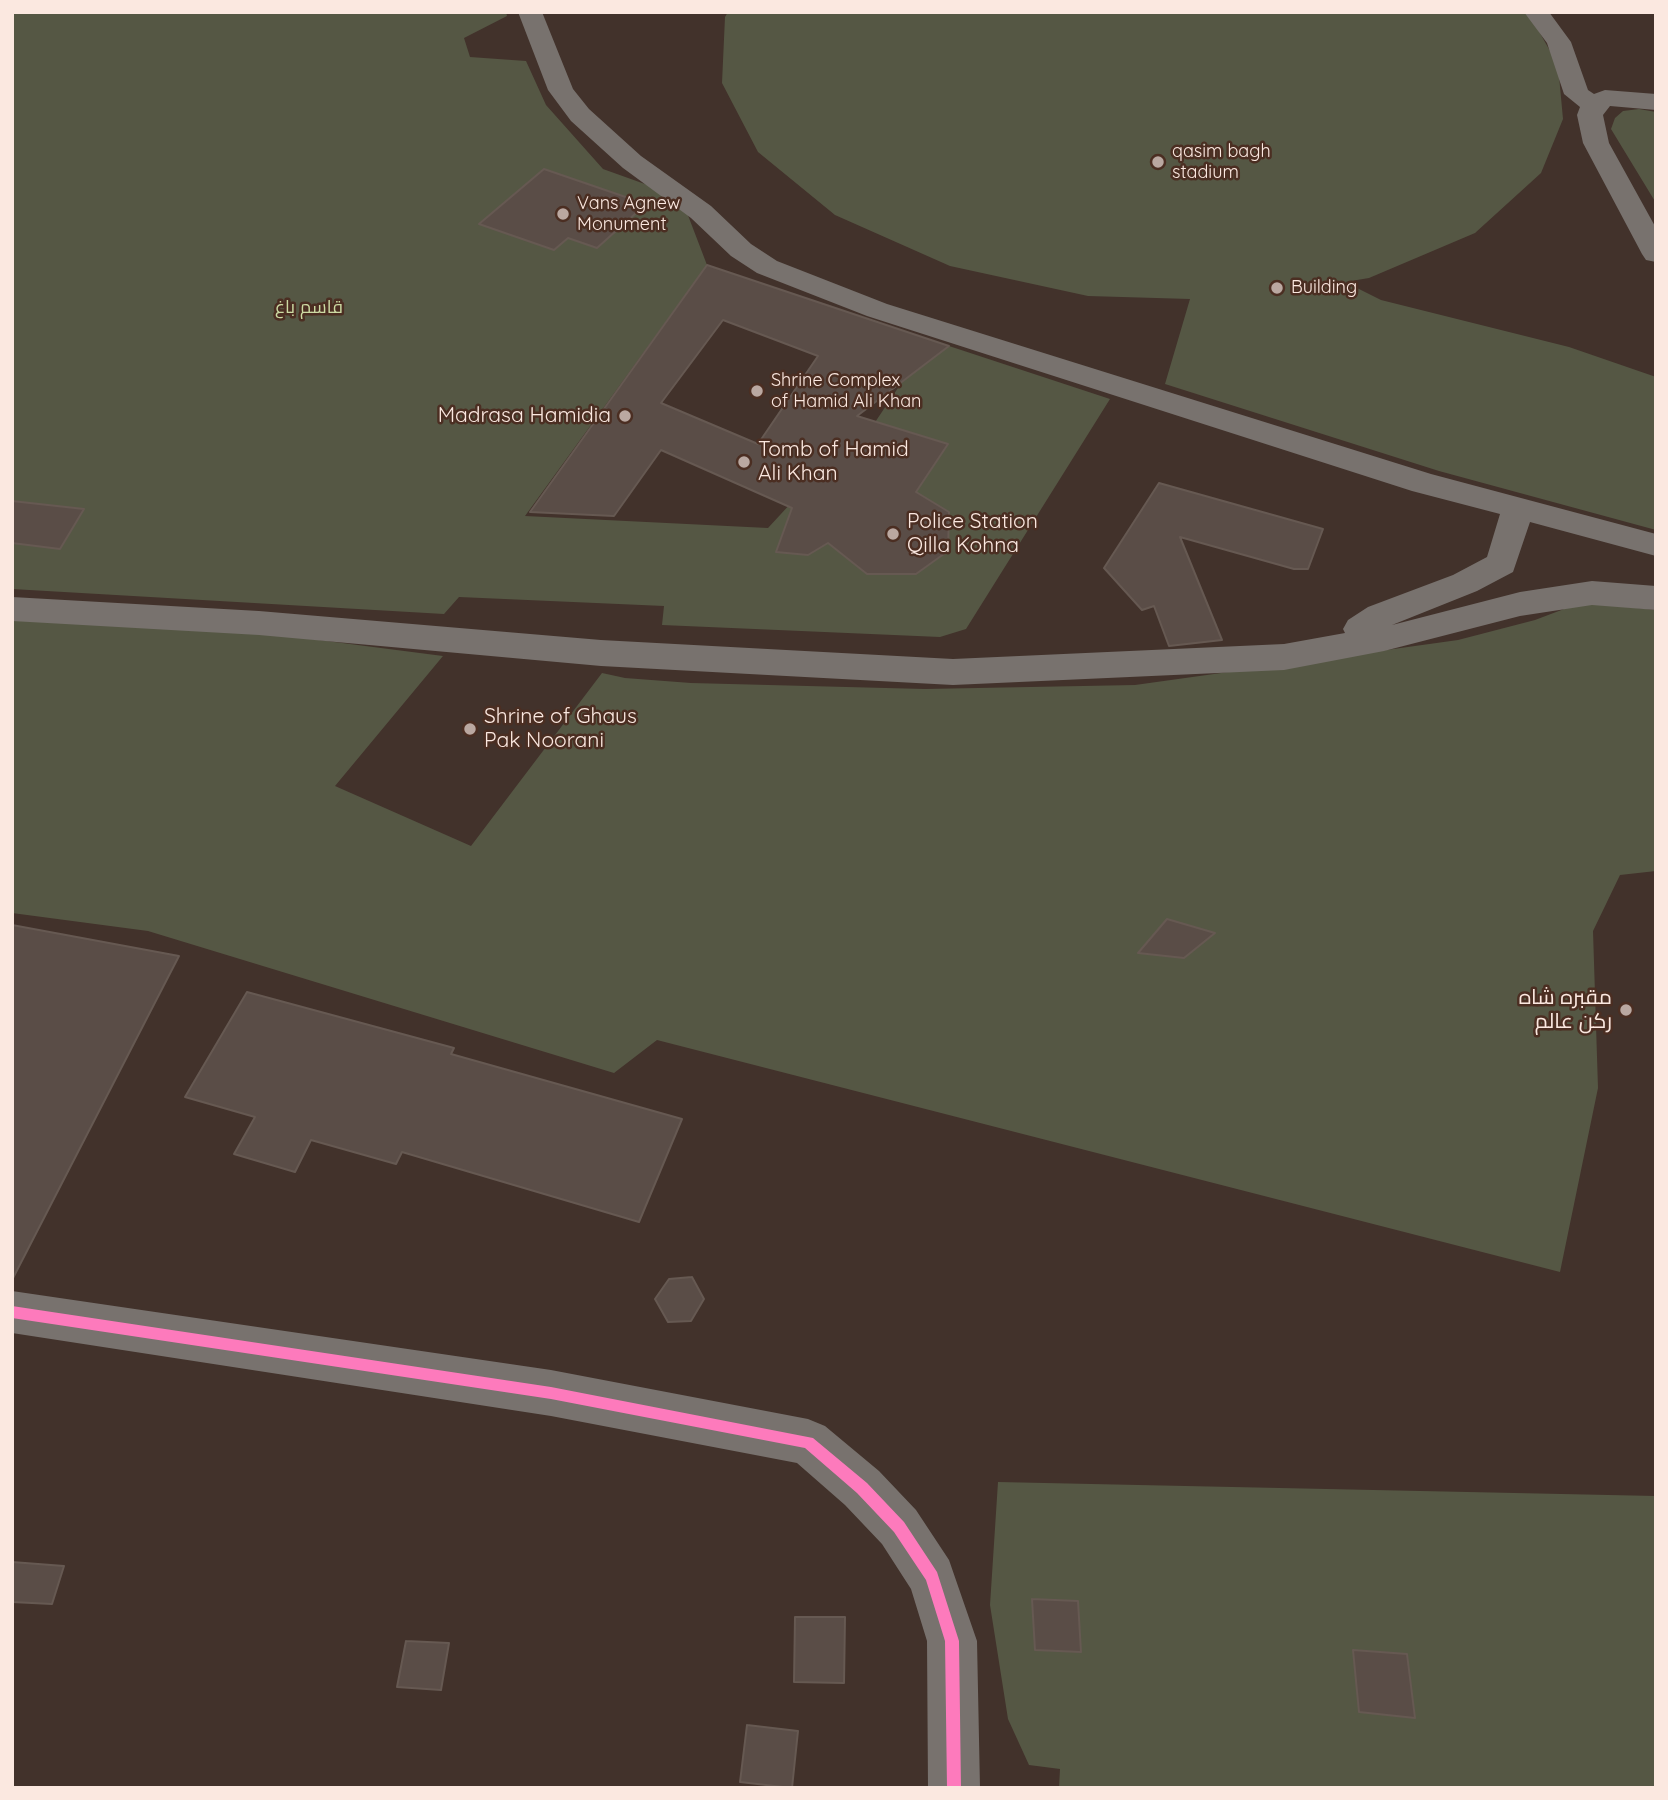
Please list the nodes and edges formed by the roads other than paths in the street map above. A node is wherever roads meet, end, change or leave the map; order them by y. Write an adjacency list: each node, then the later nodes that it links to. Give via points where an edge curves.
1 (530, 12): 6 (street, via 561,90 580,115 632,162 767,267 877,310)
2 (1536, 12): 4 (street, via 1559,42 1577,94)
3 (1656, 102): 4 (street, via 1605,98)
4 (1594, 105): 5 (street, via 1590,115 1596,143)
5 (1656, 254)
6 (1518, 509): 7 (street); 8 (street)
7 (1656, 545)
8 (1501, 564): 9 (street); 12 (street, via 1380,617)
9 (1576, 596): 10 (street); 12 (street, via 1520,604 1384,639)
10 (1656, 598)
11 (12, 609): 12 (street, via 259,623 601,653 953,672 1284,657)
12 (1328, 648)
13 (12, 1312): 14 (street, via 551,1394 808,1442 899,1527 932,1577 952,1641)
14 (954, 1788)

